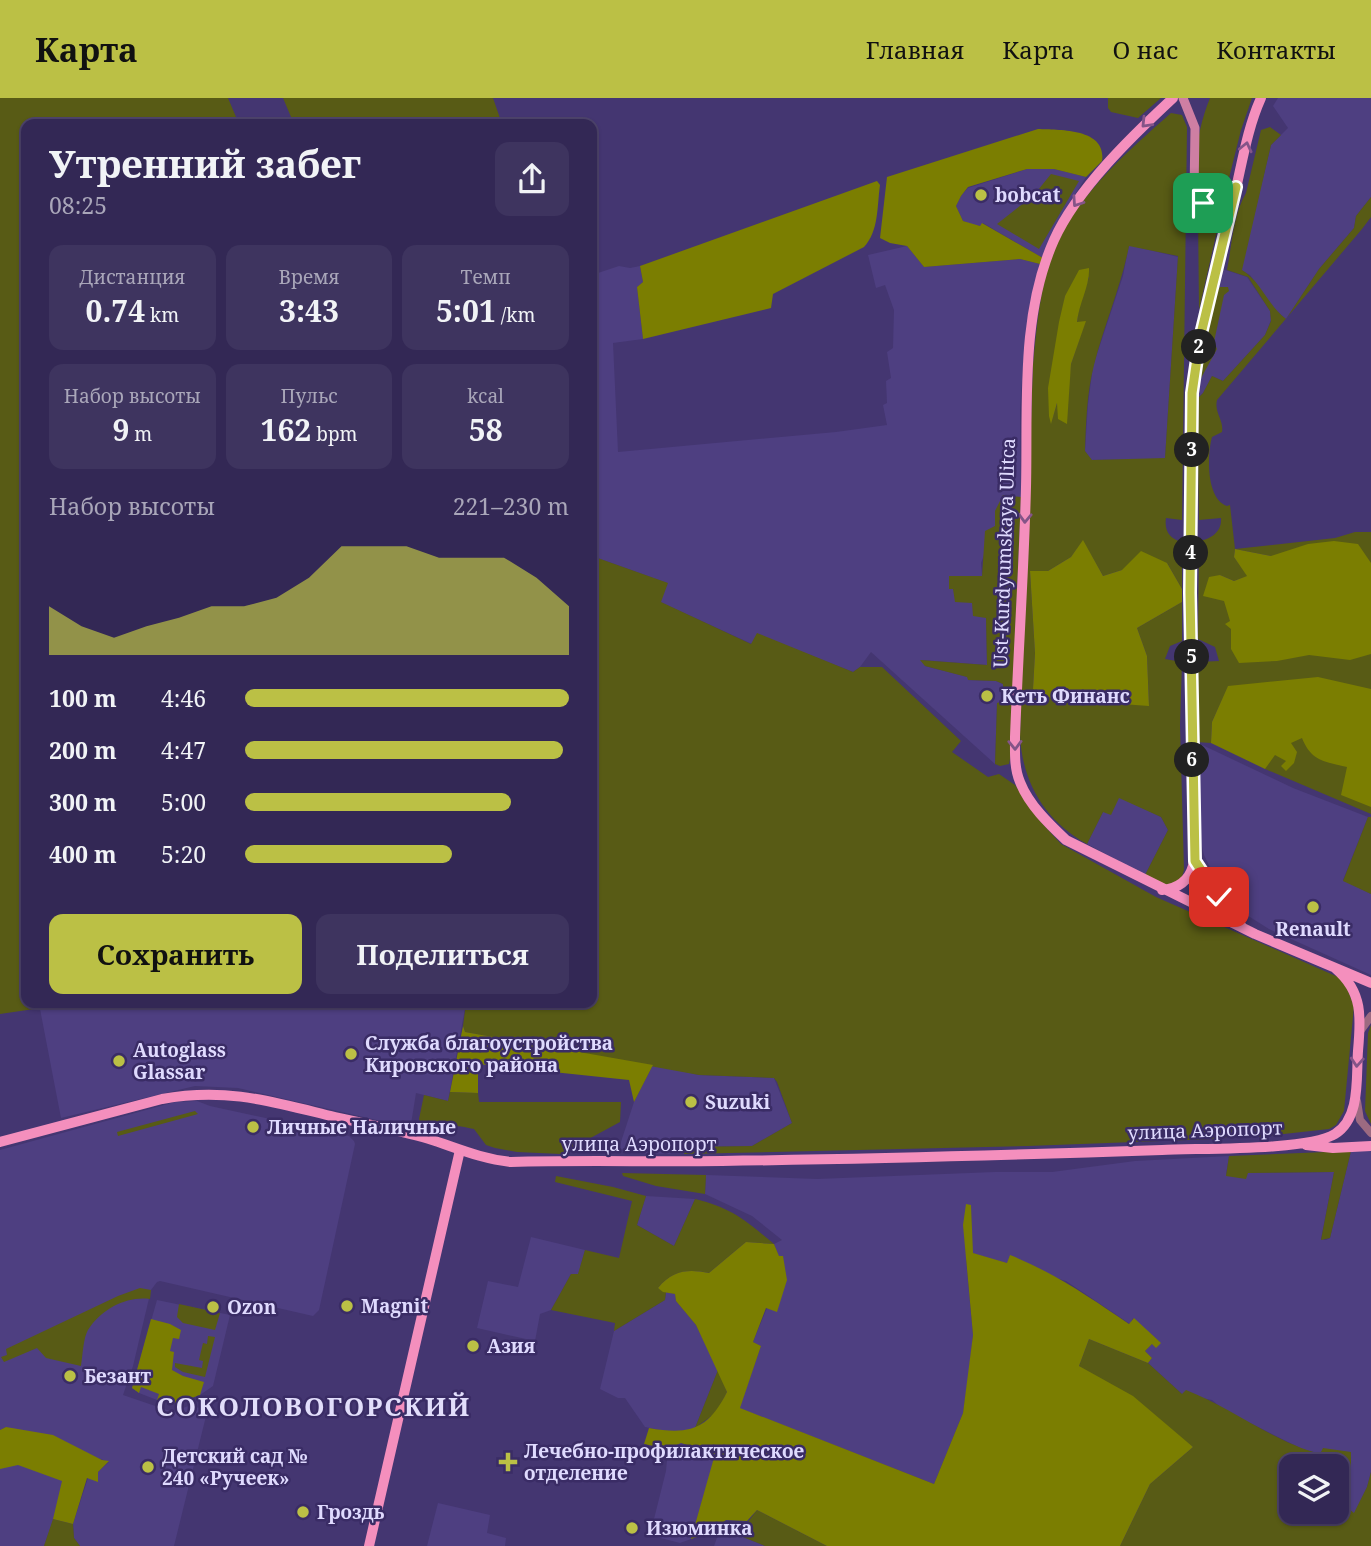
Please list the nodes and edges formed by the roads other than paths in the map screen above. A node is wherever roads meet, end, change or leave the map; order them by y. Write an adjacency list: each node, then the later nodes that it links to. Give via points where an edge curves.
1 (1173, 98): 6 (main road, Ust-Kurdyumskaya Ulitca, one-way to 6, via 1082,193 1054,240 1042,272 1028,366 1015,737 1020,783 1044,819 1066,840)
2 (1182, 98): 4 (main road, via 1195,128 1193,188 1197,198 1206,205 1221,205)
3 (1261, 98): 4 (main road, one-way to 3)
4 (1236, 187): 5 (main road, via 1192,393)
5 (1195, 861): 6 (main road, via 1181,885); 7 (main road)
6 (1162, 890): 7 (main road, Ust-Kurdyumskaya Ulitca)
7 (1245, 930): 8 (main road, Ust-Kurdyumskaya Ulitca)
8 (1336, 969): 9 (main road, Ust-Kurdyumskaya Ulitca); 11 (main road, via 1356,994)
9 (1371, 983)
10 (1371, 1016): 11 (street)
11 (1360, 1034): 12 (main road, one-way to 12)
12 (1355, 1091): 13 (street, via 1360,1119); 15 (main road, via 1352,1112 1341,1129 1327,1138)
13 (1371, 1133)
14 (0, 1142): 17 (main road, улица Аэропорт, via 162,1099 219,1093)
15 (1293, 1144): 16 (main road); 17 (main road, улица Аэропорт, via 720,1161 511,1162)
16 (1371, 1146)
17 (460, 1150): 18 (main road)
18 (369, 1546)

